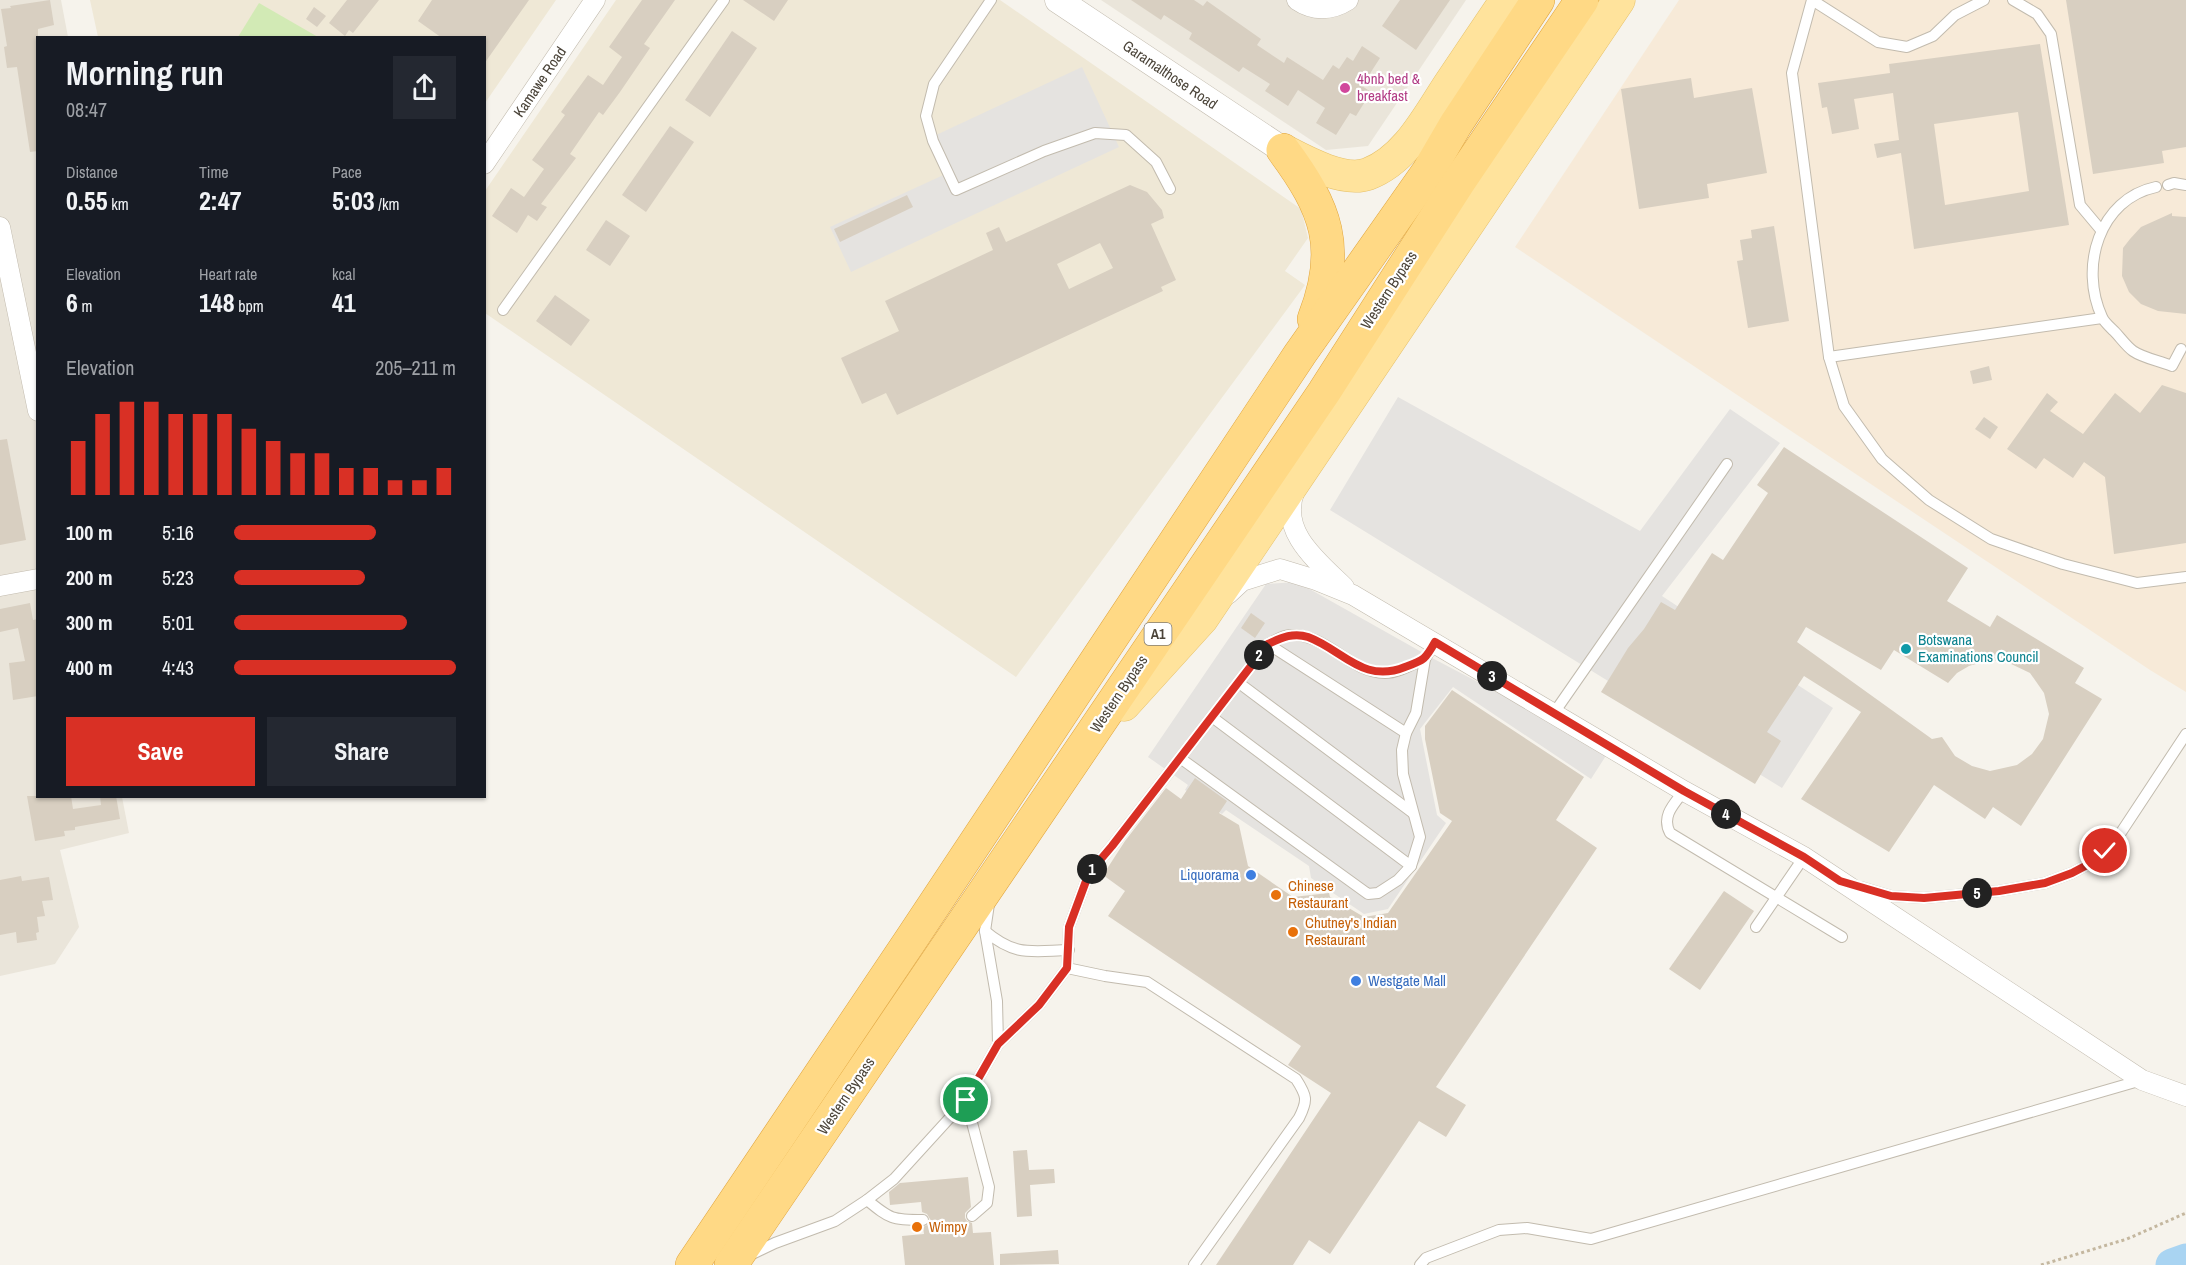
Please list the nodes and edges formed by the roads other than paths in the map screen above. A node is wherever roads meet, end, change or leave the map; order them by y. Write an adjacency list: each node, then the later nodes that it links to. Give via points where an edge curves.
1 (595, 0): 17 (street, Kamawe Road)
2 (724, 0): 24 (lane)
3 (991, 0): 21 (lane, via 934,84 926,116 956,190 1095,133 1126,135 1156,162)
4 (1058, 0): 16 (street, Garamalthose Road)
5 (1297, 0): 6 (street, via 1316,9)
6 (1348, 0)
7 (1506, 0): 16 (main road, via 1411,140 1391,160 1367,175 1340,175)
8 (1515, 0): 15 (main road)
9 (1538, 0): 15 (highway, A1)
10 (1582, 0): 45 (highway, Western Bypass / A1, via 1458,183 1324,393)
11 (1619, 0): 31 (main road)
12 (1812, 0): 13 (lane, via 1878,42 1907,47 1933,36 1955,15); 28 (lane, via 1792,73)
13 (1984, 0)
14 (2013, 0): 23 (lane, via 2037,14 2051,34 2080,205)
15 (1456, 124): 27 (highway, A1, via 1428,172)
16 (1283, 150): 27 (highway, via 1306,182 1322,216 1328,243 1319,307)
17 (486, 161)
18 (2168, 185): 19 (lane)
19 (2186, 185)
20 (2156, 187): 23 (lane, via 2126,199)
21 (1170, 189)
22 (0, 226): 29 (street)
23 (2101, 230): 25 (lane, via 2093,284)
24 (503, 310)
25 (2102, 318): 26 (lane, via 2134,351 2172,366); 28 (lane)
26 (2181, 349)
27 (1300, 354): 66 (highway, A1)
28 (1829, 357): 32 (lane, via 1844,405 1882,459 1929,500 1991,539 2137,584)
29 (36, 401)
30 (1727, 464): 41 (lane)
31 (1303, 470): 35 (street, via 1290,502 1293,528 1305,547); 36 (main road)
32 (2186, 577)
33 (36, 579): 34 (street)
34 (0, 586)
35 (1353, 595): 36 (street, via 1280,569 1242,581); 37 (street)
36 (1202, 619): 45 (main road)
37 (1435, 642): 39 (lane); 41 (street)
38 (1268, 644): 39 (lane, via 1288,635 1307,636 1358,667 1383,673); 40 (lane); 43 (lane)
39 (1425, 659): 43 (lane, via 1416,713)
40 (1239, 683): 42 (lane); 48 (lane)
41 (1554, 713): 47 (street)
42 (1212, 717): 46 (lane); 50 (lane)
43 (1406, 733): 48 (lane, via 1403,774)
44 (2186, 734): 52 (lane, via 2120,834 2089,864 2072,873 2045,883 1999,891 1924,898 1891,896)
45 (1077, 757): 51 (highway, Western Bypass / A1)
46 (1180, 758): 50 (lane, via 1368,894 1378,893 1398,880); 57 (lane, via 1089,873 1069,927)
47 (1684, 791): 49 (street); 53 (lane, via 1667,815 1670,832)
48 (1413, 813): 50 (lane, via 1420,837)
49 (1804, 857): 52 (street); 53 (lane)
50 (1411, 866)
51 (998, 875): 55 (lane, via 989,903); 67 (highway, Western Bypass / A1)
52 (1840, 881): 60 (street)
53 (1777, 897): 54 (lane); 56 (lane)
54 (1756, 927)
55 (986, 932): 57 (lane, via 1003,945 1021,951); 59 (lane, via 997,1001)
56 (1842, 937)
57 (1068, 950): 58 (lane)
58 (1067, 968): 59 (lane, via 1039,1005); 68 (lane, via 1147,982 1296,1079 1305,1093 1306,1105 1299,1118)
59 (998, 1044): 62 (lane)
60 (2142, 1080): 61 (street); 69 (lane, via 1591,1239 1527,1228 1499,1230 1426,1258)
61 (2186, 1096)
62 (966, 1100): 63 (lane, via 894,1179); 64 (lane, via 989,1187 987,1203)
63 (867, 1200): 65 (lane, via 889,1218); 67 (lane, via 835,1221 774,1243)
64 (972, 1216)
65 (923, 1220)
66 (692, 1265)
67 (731, 1265)
68 (1194, 1265)
69 (1420, 1265)

